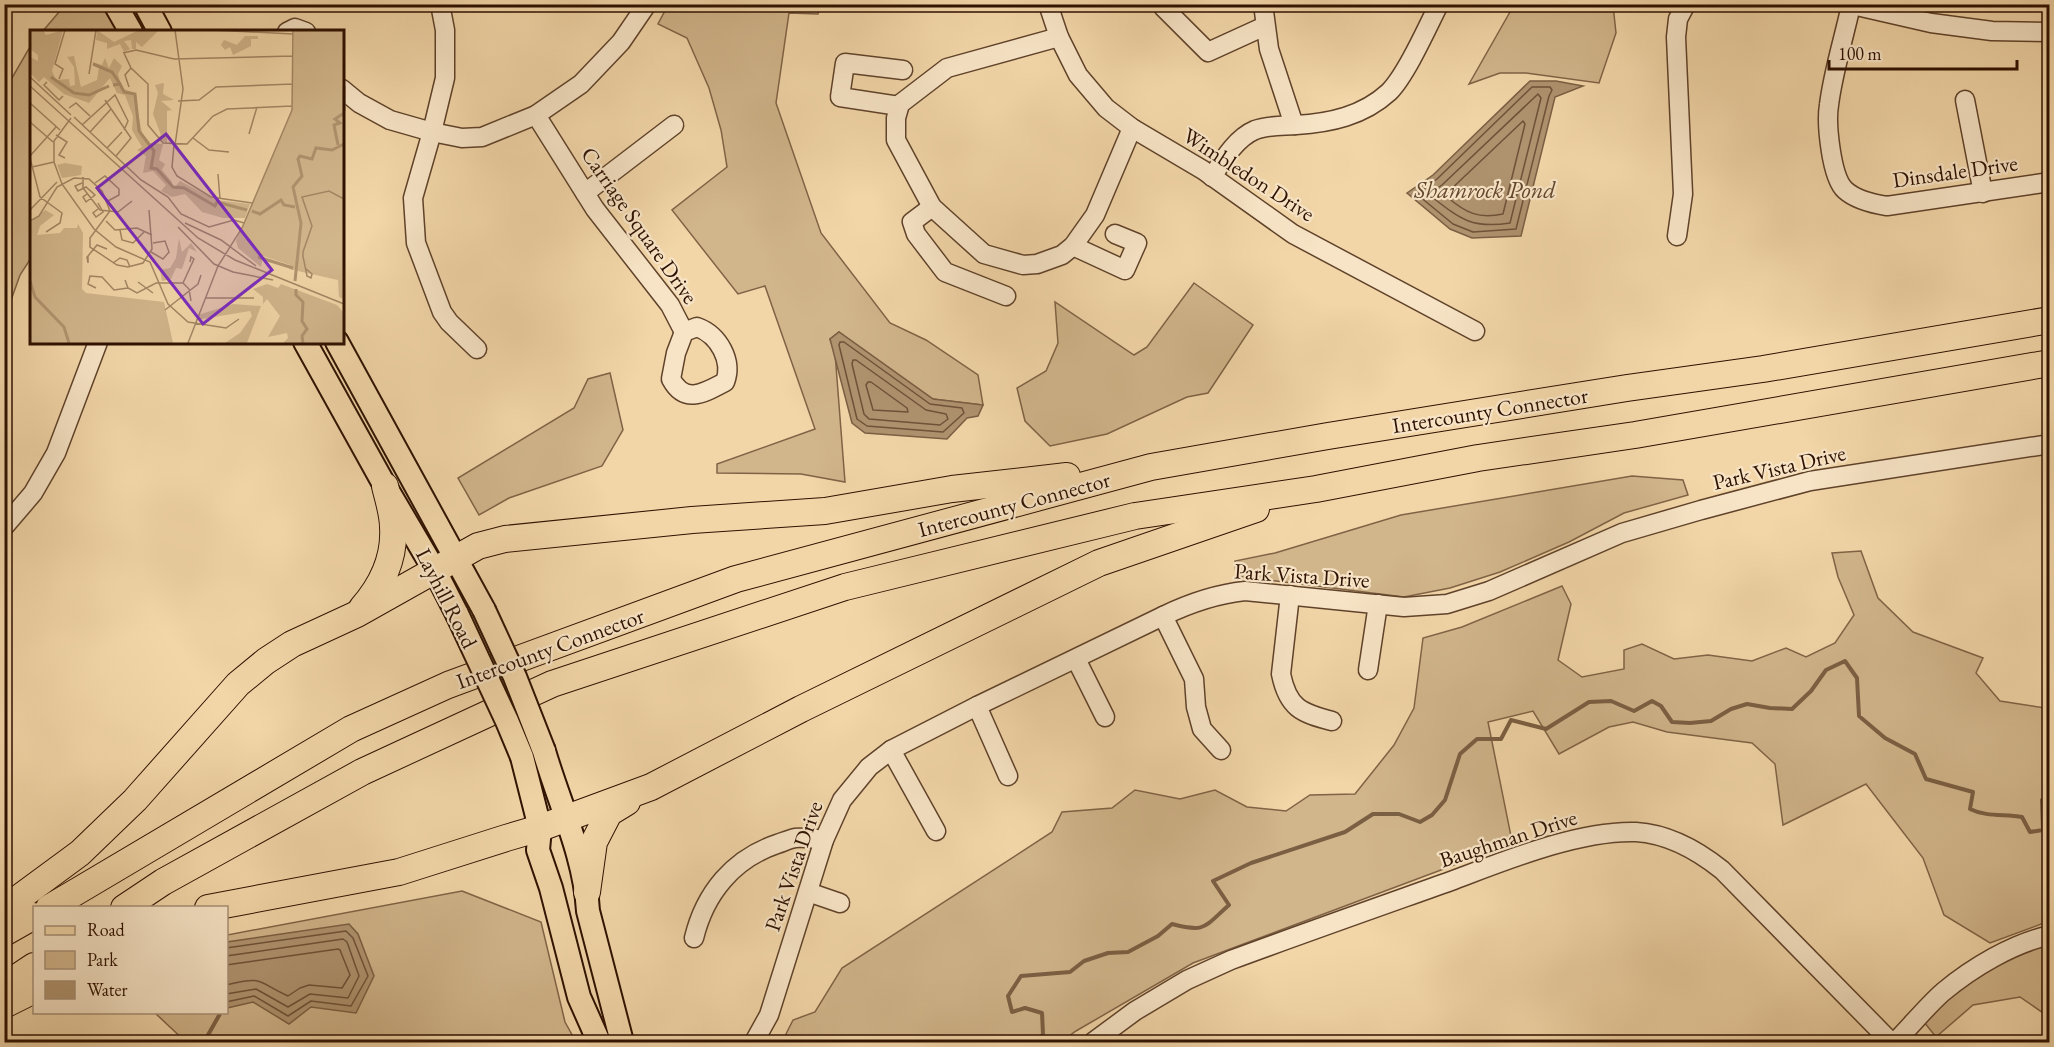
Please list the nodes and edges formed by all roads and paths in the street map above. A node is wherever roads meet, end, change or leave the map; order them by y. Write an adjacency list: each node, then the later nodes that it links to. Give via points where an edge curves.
1 (116, 4): 12 (main road)
2 (145, 4): 13 (main road)
3 (440, 4): 24 (street, via 445,30 445,78)
4 (646, 4): 20 (street, via 621,42 580,84)
5 (1048, 4): 15 (street, Wimbledon Drive)
6 (1263, 4): 11 (street)
7 (1439, 4): 22 (street, via 1389,91 1365,109 1334,121)
8 (1686, 4): 31 (street, via 1678,19 1676,37 1683,194)
9 (1850, 5): 14 (street, via 1941,25); 28 (street, Dinsdale Drive, via 1828,106 1832,159 1845,190 1871,204 1887,206)
10 (1163, 7): 11 (street, via 1208,52)
11 (1265, 26): 22 (street)
12 (130, 30)
13 (159, 30)
14 (2049, 32)
15 (1059, 37): 19 (street, via 947,68); 23 (street, Wimbledon Drive, via 1087,87)
16 (903, 70): 19 (street, via 845,63 840,97)
17 (344, 91): 24 (street, via 359,104 390,120)
18 (1965, 100): 28 (street)
19 (900, 106): 29 (street, via 896,140)
20 (536, 115): 24 (street, via 482,137); 27 (street, Carriage Square Drive)
21 (674, 125): 27 (street)
22 (1294, 125): 25 (street, via 1254,131 1237,143)
23 (1132, 128): 25 (street, Wimbledon Drive); 32 (street, via 1095,215)
24 (432, 132): 40 (street, via 413,198 416,243 442,312)
25 (1212, 177): 35 (street, Wimbledon Drive, via 1293,234)
26 (2049, 182): 28 (street, Dinsdale Drive)
27 (585, 193): 36 (street, Carriage Square Drive, via 670,305)
28 (1983, 193)
29 (932, 207): 32 (street, via 984,254 1008,262 1037,264 1062,255); 33 (street, via 912,222 916,234 945,272)
30 (1115, 234): 32 (street, via 1137,243 1125,270)
31 (1677, 236)
32 (1073, 246)
33 (1006, 296)
34 (2049, 320): 43 (highway, Intercounty Connector)
35 (1475, 331)
36 (684, 332)
37 (97, 344): 46 (street, via 56,453 33,493)
38 (306, 344): 44 (main road, Layhill Road)
39 (338, 344): 47 (main road, Layhill Road)
40 (477, 349)
41 (2049, 363): 45 (highway, Intercounty Connector, via 1635,435 1466,460)
42 (2049, 444): 49 (street, Park Vista Drive, via 1810,481 1622,533 1489,591 1447,604)
43 (1151, 467): 47 (highway, via 952,489 825,511 505,539 478,546); 68 (highway, Intercounty Connector, via 736,579 448,685 351,729)
44 (385, 486): 47 (main road, Layhill Road); 50 (highway, via 394,527 392,554 376,593)
45 (1316, 489): 60 (highway, via 1099,563); 69 (highway, Intercounty Connector, via 1135,516 845,587 552,684 362,772 163,882)
46 (4, 527)
47 (446, 565): 50 (highway); 61 (main road, Layhill Road, bridge, via 484,610 515,677); 62 (main road, Layhill Road, bridge, via 457,615 522,757)
48 (1290, 595): 49 (street, Park Vista Drive); 51 (street, Park Vista Drive, via 1224,593); 56 (street, via 1283,685 1295,706)
49 (1378, 604): 53 (street)
50 (357, 614): 71 (highway, via 292,644 238,684 135,800 80,853)
51 (1163, 616): 52 (street, Park Vista Drive); 58 (street, via 1194,679 1202,729)
52 (1076, 659): 54 (street, Park Vista Drive); 55 (street)
53 (1368, 670)
54 (976, 706): 57 (street, Park Vista Drive); 59 (street)
55 (1105, 717)
56 (1332, 721)
57 (891, 750): 63 (street); 64 (street, Park Vista Drive, via 869,767 842,800)
58 (1221, 750)
59 (1008, 776)
60 (651, 787): 61 (highway); 65 (highway, via 609,813 594,842)
61 (567, 818): 62 (highway); 65 (main road, Layhill Road)
62 (540, 828): 70 (highway, via 399,872); 80 (main road, Layhill Road, via 538,850 579,997)
63 (936, 831)
64 (824, 840): 66 (street, Park Vista Drive); 75 (street, via 795,838 765,848 742,862 722,879 699,918)
65 (587, 892): 81 (main road, Layhill Road, via 588,911)
66 (808, 892): 67 (street); 82 (street, Park Vista Drive, via 769,1014)
67 (840, 903)
68 (52, 906)
69 (127, 906)
70 (219, 906)
71 (4, 909)
72 (33, 917): 73 (highway)
73 (4, 933)
74 (2049, 934): 84 (street, via 1992,958 1953,985)
75 (694, 938)
76 (33, 967): 77 (highway)
77 (4, 986)
78 (33, 990): 79 (highway)
79 (4, 1005)
80 (599, 1042)
81 (622, 1042)
82 (754, 1042)
83 (1093, 1042): 84 (street, Baughman Drive, via 1187,980 1231,960 1516,857 1582,838 1636,832 1689,847 1722,870)
84 (1893, 1042)

